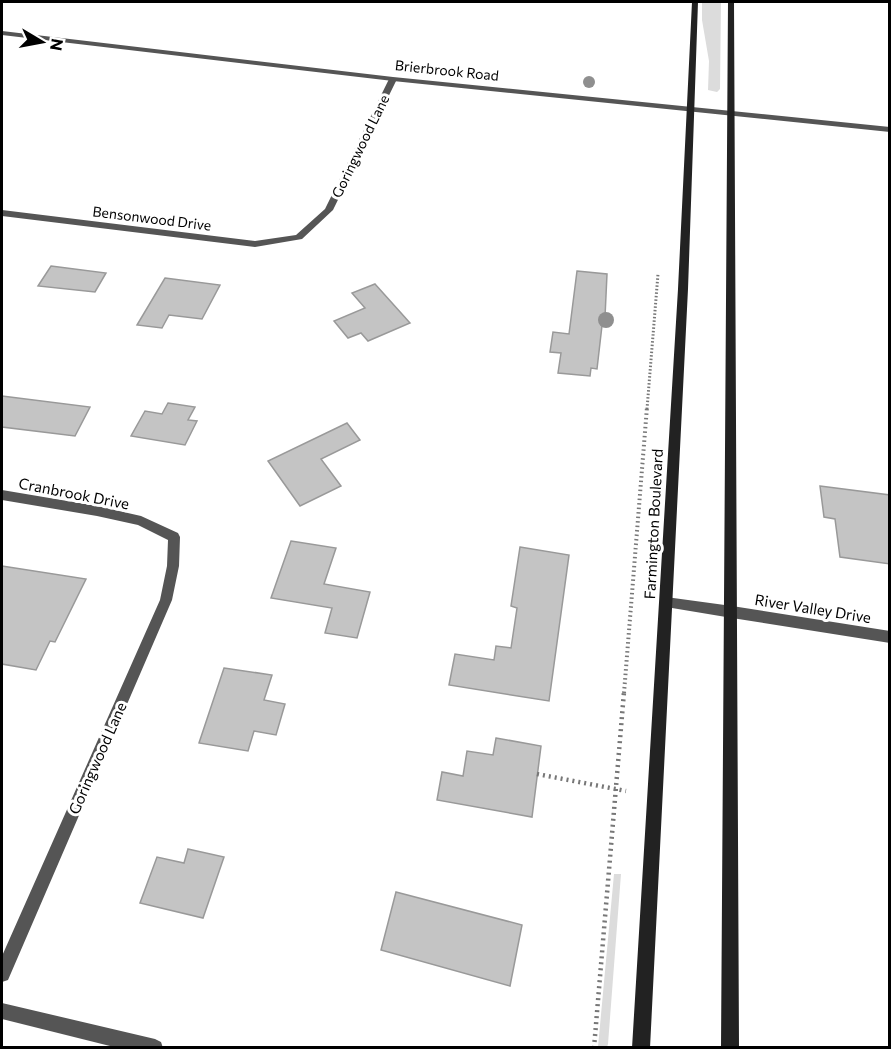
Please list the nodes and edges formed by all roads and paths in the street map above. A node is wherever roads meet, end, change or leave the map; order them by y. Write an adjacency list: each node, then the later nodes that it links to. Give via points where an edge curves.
1 (695, 2): 5 (main road, Farmington Boulevard)
2 (731, 2): 6 (main road)
3 (2, 33): 4 (street, Brierbrook Road)
4 (393, 79): 5 (street, Brierbrook Road); 9 (street, Goringwood Lane, via 329,210)
5 (690, 109): 6 (street, Brierbrook Road); 13 (main road, Farmington Boulevard)
6 (731, 113): 7 (street, Brierbrook Road); 14 (main road)
7 (890, 130)
8 (2, 213): 9 (street, Bensonwood Drive, via 255,244)
9 (299, 237)
10 (658, 274): 17 (path)
11 (2, 495): 12 (street, Cranbrook Drive, via 141,521)
12 (174, 537): 19 (street, Goringwood Lane, via 166,600)
13 (666, 602): 14 (street, River Valley Drive); 23 (main road, Farmington Boulevard)
14 (732, 612): 15 (street, River Valley Drive); 24 (main road)
15 (890, 637)
16 (537, 774): 17 (path)
17 (616, 789): 18 (path); 22 (path)
18 (626, 791)
19 (2, 974)
20 (2, 1011): 21 (street)
21 (155, 1047)
22 (594, 1047)
23 (641, 1047)
24 (730, 1047)

